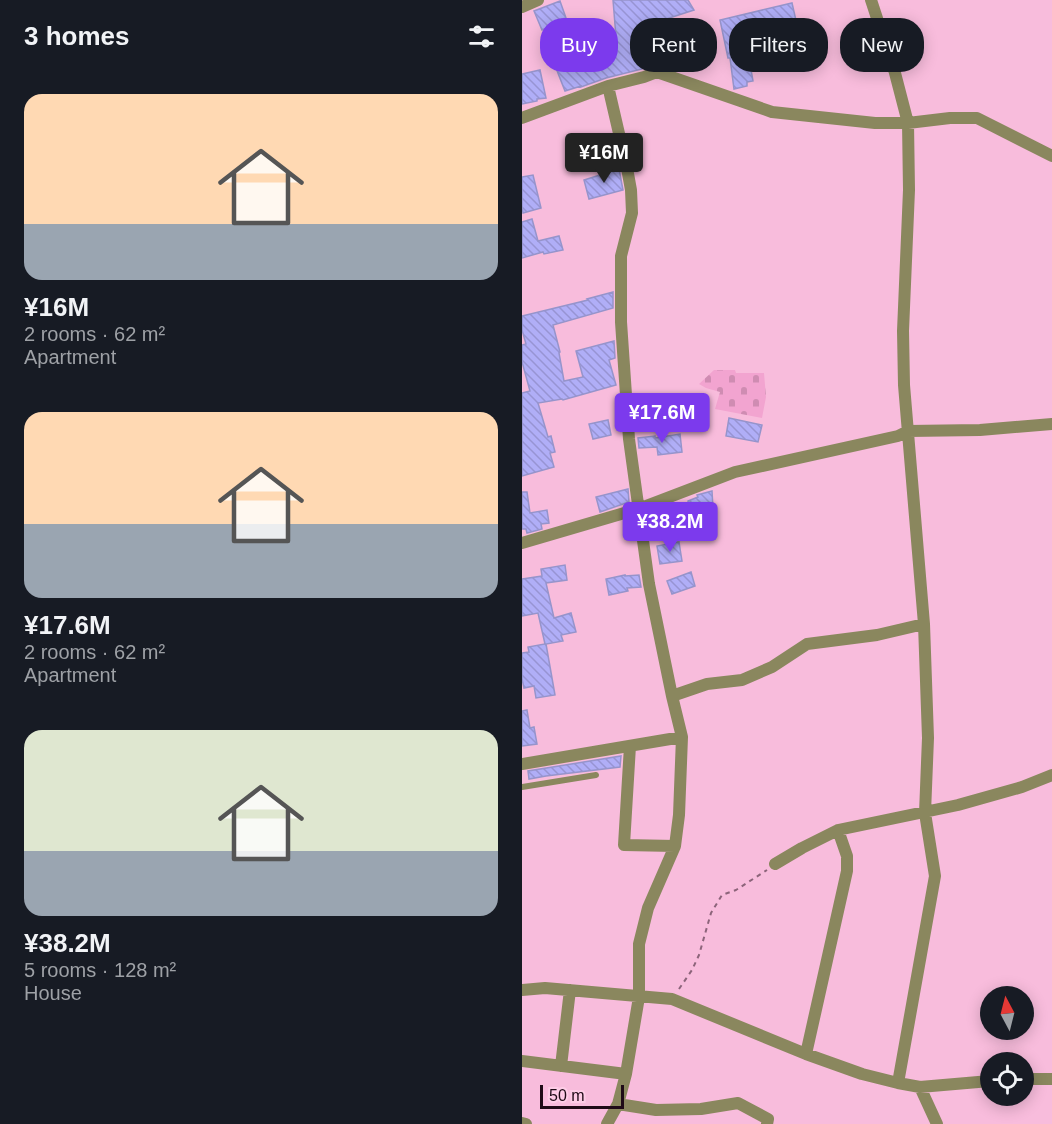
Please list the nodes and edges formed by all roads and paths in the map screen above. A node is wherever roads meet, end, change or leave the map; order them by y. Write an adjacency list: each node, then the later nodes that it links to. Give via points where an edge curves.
1 (538, 0): 3 (street)
2 (871, 0): 6 (street)
3 (522, 8)
4 (608, 86): 5 (street); 6 (street, via 657,72 772,112); 10 (street, via 631,190 632,213 621,255 621,322 628,440)
5 (522, 118)
6 (908, 123): 7 (street, via 977,118); 9 (street, via 903,331)
7 (1052, 156)
8 (1052, 424): 9 (street)
9 (908, 431): 10 (street, via 735,472); 12 (street)
10 (638, 509): 11 (street); 13 (street)
11 (522, 543)
12 (924, 624): 13 (street, via 878,635 807,644 772,667 742,680 707,684); 20 (street, via 928,738)
13 (672, 696): 14 (street)
14 (682, 737): 15 (street); 22 (street)
15 (630, 746): 16 (street); 22 (street, via 624,845)
16 (522, 764)
17 (596, 775): 19 (lane)
18 (1052, 775): 20 (street)
19 (522, 787)
20 (925, 813): 21 (street); 35 (street, via 935,876)
21 (838, 830): 23 (street); 28 (street, via 847,856 847,871)
22 (675, 846): 26 (street, via 648,908 639,944)
23 (775, 864): 27 (path, via 722,895 711,913 692,970)
24 (522, 990): 25 (street)
25 (570, 990): 26 (street); 30 (street)
26 (639, 997): 27 (street); 31 (street)
27 (672, 999): 28 (street)
28 (806, 1054): 35 (street)
29 (522, 1061): 30 (street)
30 (561, 1066): 31 (street)
31 (626, 1074): 37 (street)
32 (1034, 1079): 33 (street)
33 (1052, 1079)
34 (980, 1082): 36 (street)
35 (898, 1083): 36 (street)
36 (920, 1087): 40 (street)
37 (618, 1104): 38 (street); 39 (street, via 656,1110 738,1103 768,1119)
38 (608, 1124)
39 (767, 1124)
40 (937, 1124)

